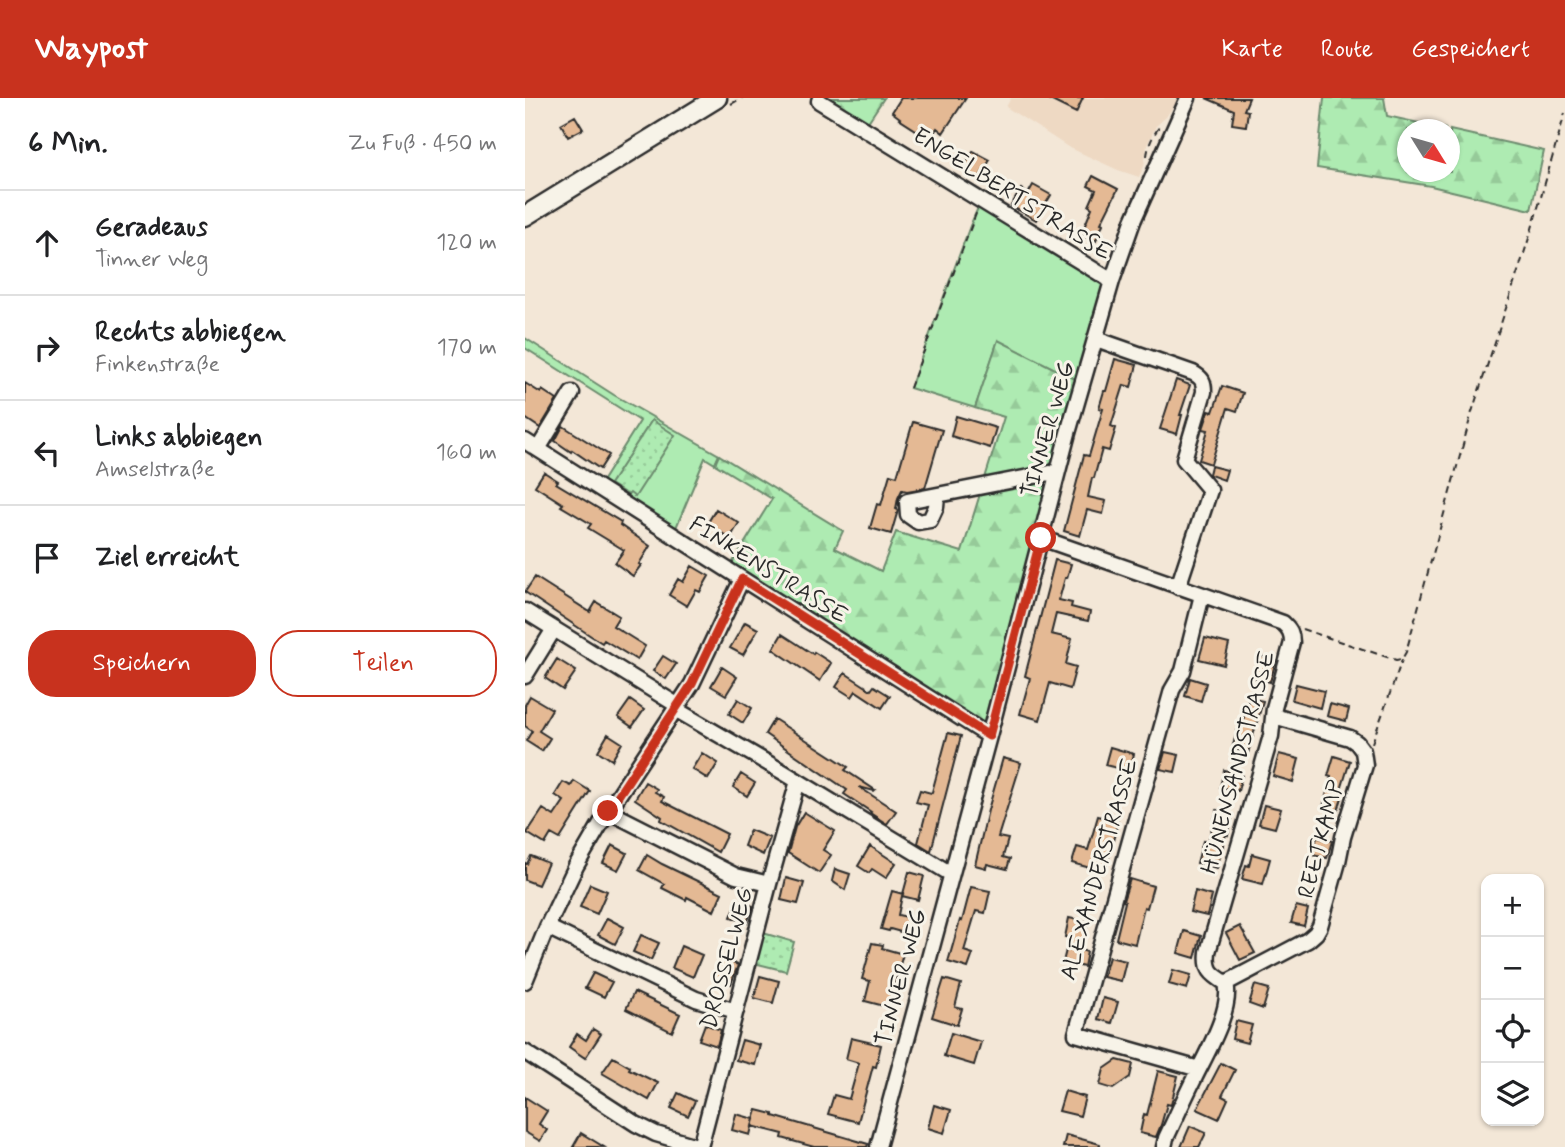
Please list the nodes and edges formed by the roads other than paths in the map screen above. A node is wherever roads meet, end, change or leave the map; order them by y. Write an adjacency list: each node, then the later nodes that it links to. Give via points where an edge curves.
1 (717, 98): 4 (main road)
2 (1188, 98): 5 (street, TINNER WEG, via 1133,221)
3 (820, 100): 5 (street, ENGELBERTSTRASSE)
4 (525, 216)
5 (1112, 281): 6 (street, TINNER WEG)
6 (1096, 339): 9 (street, TINNER WEG); 13 (street, via 1193,373 1204,383 1184,459 1210,490)
7 (572, 393): 8 (street)
8 (531, 445): 12 (street, FINKENSTRASSE)
9 (1057, 475): 10 (street); 11 (street, TINNER WEG)
10 (937, 495)
11 (1041, 538): 13 (street, HÜNENSANDSTRASSE); 20 (street, TINNER WEG)
12 (742, 579): 18 (street, via 692,684); 20 (street, FINKENSTRASSE)
13 (1178, 587): 14 (street, HÜNENSANDSTRASSE)
14 (1202, 595): 19 (street, HÜNENSANDSTRASSE, via 1289,629 1292,642); 30 (street, ALEXANDERSTRASSE, via 1076,1034)
15 (525, 611): 16 (street)
16 (554, 629): 17 (street); 18 (street)
17 (525, 676)
18 (676, 707): 21 (street); 22 (street)
19 (1274, 716): 27 (street, HÜNENSANDSTRASSE, via 1208,952 1209,970); 27 (street, REETKAMP, via 1350,738 1363,751 1365,765 1316,933)
20 (989, 736): 23 (street, TINNER WEG)
21 (798, 781): 23 (street); 24 (street, DROSSELWEG)
22 (608, 811): 24 (street, via 736,876); 25 (street)
23 (951, 874): 33 (street, TINNER WEG)
24 (768, 884): 28 (street, DROSSELWEG)
25 (547, 927): 26 (street); 28 (street, via 696,999)
26 (525, 981)
27 (1226, 983): 30 (street, via 1219,1028)
28 (736, 1011): 32 (street, DROSSELWEG)
29 (525, 1052): 31 (street, via 636,1124)
30 (1199, 1069): 34 (street)
31 (653, 1140): 32 (street)
32 (700, 1147)
33 (879, 1147)
34 (1164, 1147)

